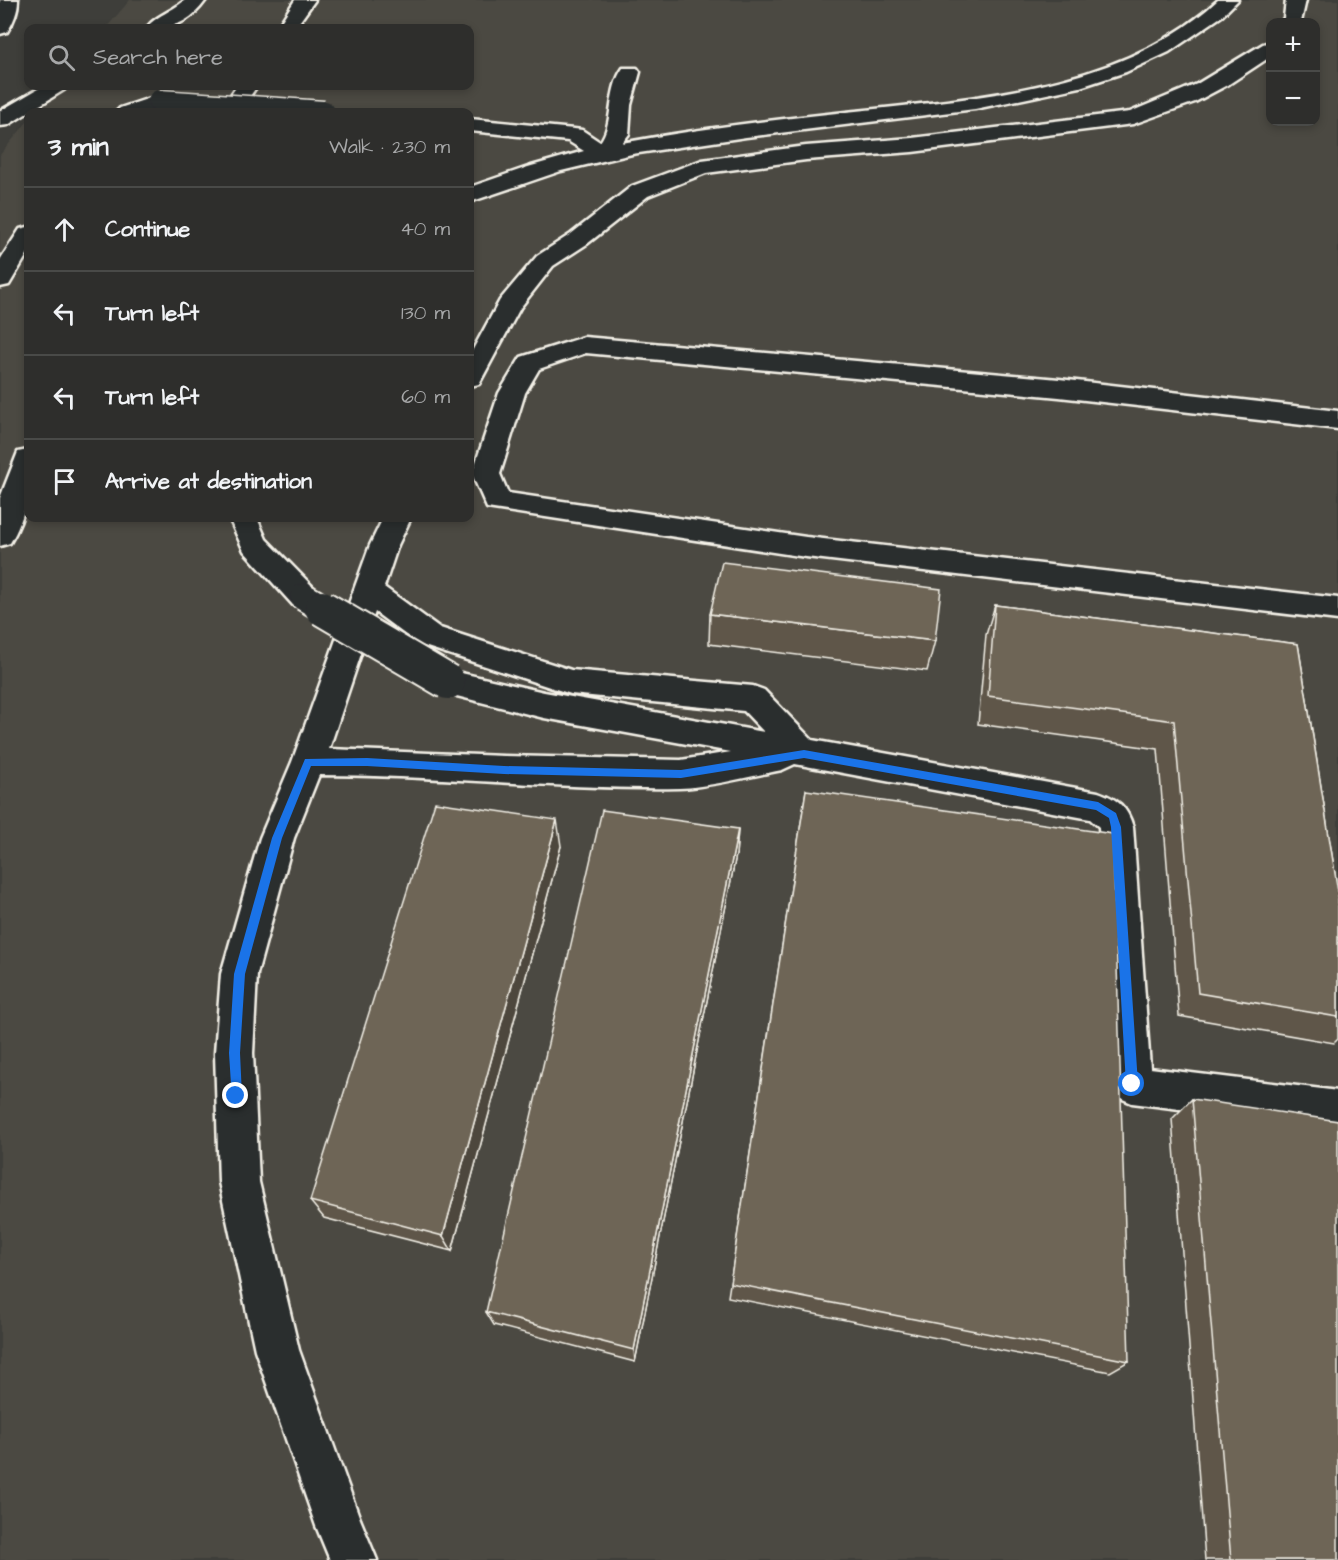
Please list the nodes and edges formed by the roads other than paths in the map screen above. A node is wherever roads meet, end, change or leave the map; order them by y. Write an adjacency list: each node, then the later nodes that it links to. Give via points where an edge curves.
1 (8, 0): 9 (lane)
2 (196, 0): 7 (lane)
3 (305, 0): 8 (lane)
4 (1228, 0): 19 (lane, via 1183,37 1130,65 1050,88 976,103)
5 (1296, 0): 6 (lane)
6 (1294, 18)
7 (163, 24)
8 (289, 24)
9 (0, 28)
10 (1266, 51): 23 (lane, via 1218,82 1133,118 702,167 640,191 545,261 509,305)
11 (630, 72): 19 (lane, via 620,105 618,134)
12 (50, 90): 17 (lane)
13 (244, 90): 15 (lane)
14 (139, 108): 16 (lane, bridge, via 159,101)
15 (232, 108)
16 (264, 108)
17 (0, 120)
18 (474, 125): 19 (lane, via 574,135)
19 (602, 153): 20 (lane)
20 (474, 194)
21 (24, 241): 22 (lane)
22 (0, 280)
23 (474, 371)
24 (1338, 420): 30 (lane, via 1059,388 584,345 530,363 512,393 486,474 497,501 806,547)
25 (24, 470): 28 (lane)
26 (245, 522): 31 (lane, bridge, via 254,544 304,597 448,682 544,705)
27 (395, 522): 29 (lane)
28 (0, 536)
29 (368, 591): 31 (lane, via 429,636 571,682 753,699); 32 (lane)
30 (1338, 609)
31 (804, 754): 32 (lane, via 681,774); 33 (lane, via 1098,806 1113,816 1132,1084)
32 (308, 762): 34 (lane, via 277,838 240,974 234,1053 239,1182 277,1350)
33 (1338, 1110)
34 (354, 1560)

